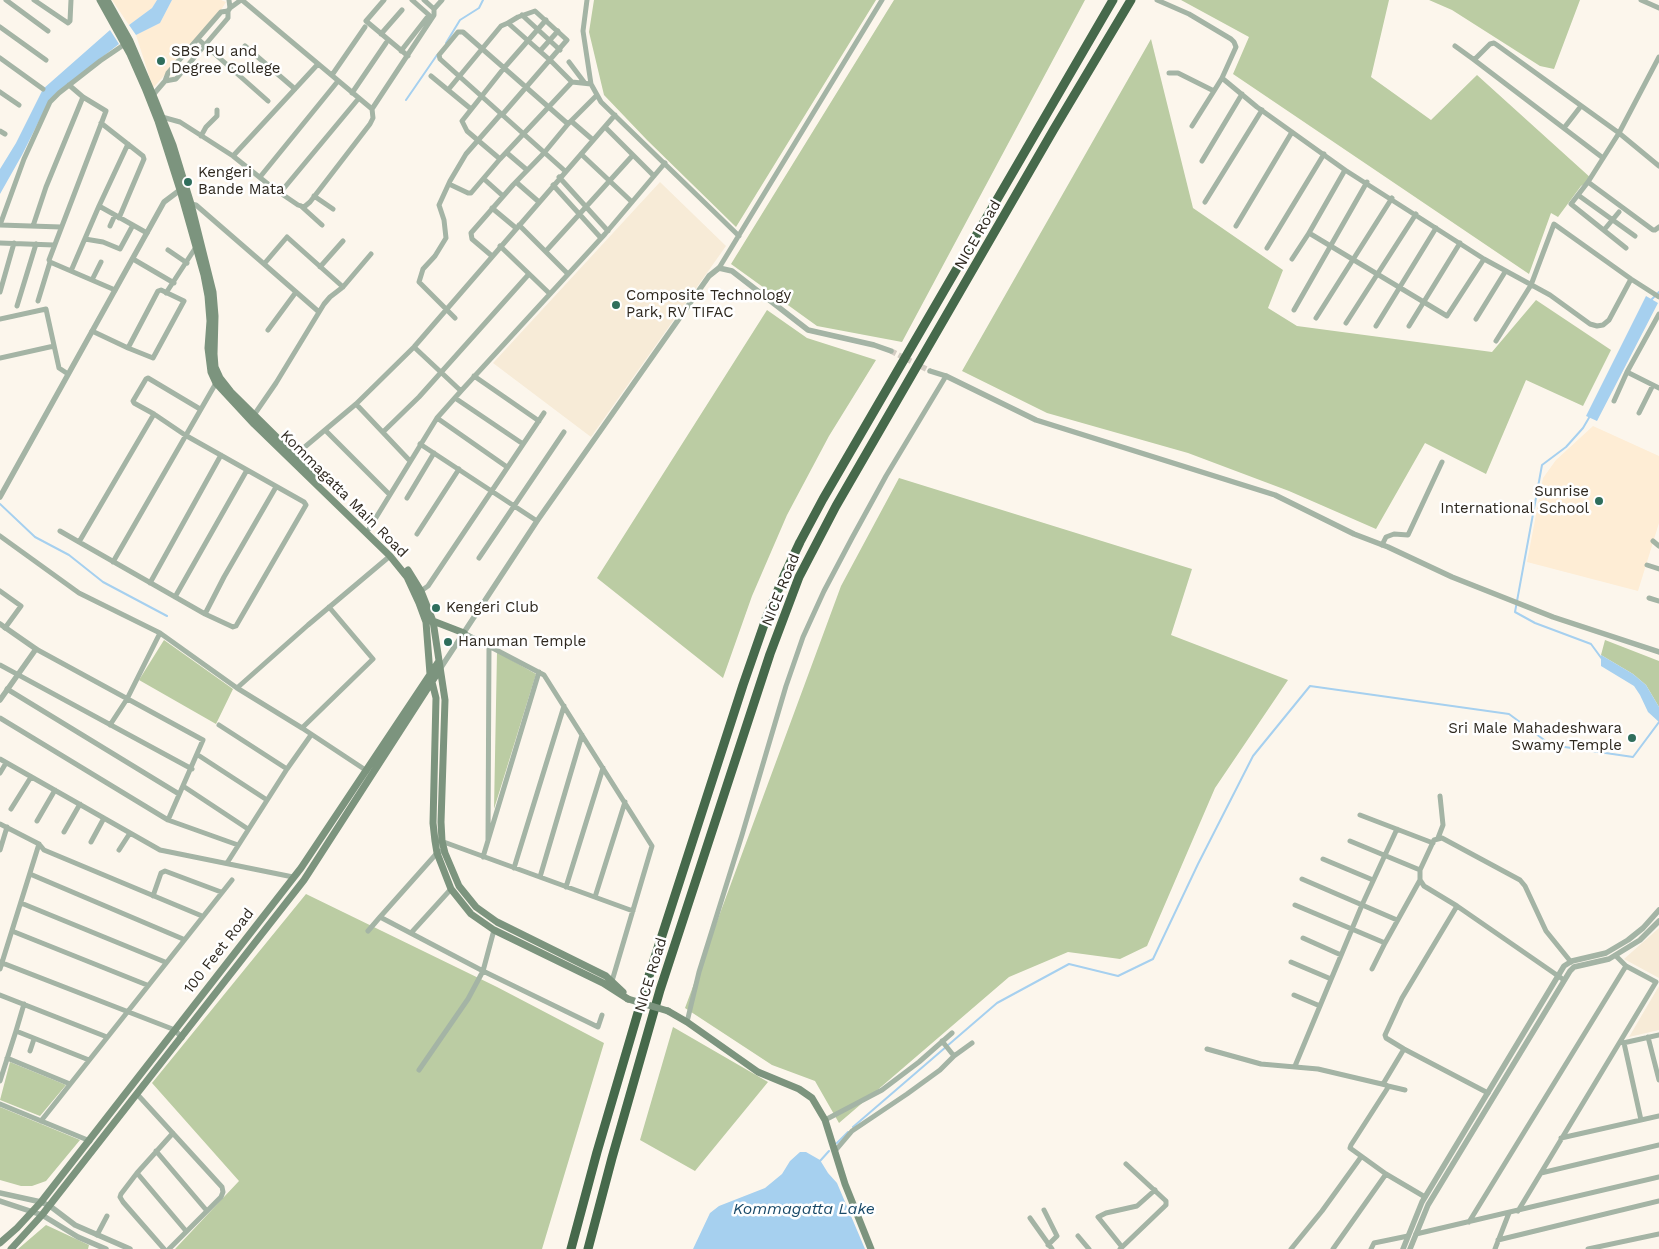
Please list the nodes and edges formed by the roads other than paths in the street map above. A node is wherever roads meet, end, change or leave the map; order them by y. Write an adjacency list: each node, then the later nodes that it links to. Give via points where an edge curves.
1 (6, 0): 29 (street)
2 (34, 0): 3 (street, via 68,23)
3 (71, 0)
4 (100, 0): 24 (main road)
5 (107, 0): 24 (main road)
6 (229, 0): 19 (street)
7 (241, 0): 19 (street); 51 (street)
8 (384, 0): 31 (street, via 366,21)
9 (412, 0): 42 (street, via 429,15)
10 (424, 0): 20 (street)
11 (442, 0): 20 (street)
12 (587, 0): 62 (street, via 583,30)
13 (882, 0): 158 (street)
14 (1113, 0): 485 (highway, NICE Road, via 823,499 784,576 743,685 647,982)
15 (1131, 0): 486 (highway, NICE Road, via 836,506 799,577 770,654 660,990)
16 (1641, 0): 18 (street)
17 (1161, 1): 57 (street, via 1234,42 1236,47)
18 (1659, 8)
19 (229, 9): 32 (street, via 221,12); 37 (street, via 228,18)
20 (434, 9): 44 (street, via 434,15)
21 (402, 10): 31 (street)
22 (522, 15): 23 (street, via 536,11); 25 (street); 28 (street)
23 (546, 20): 28 (street); 30 (street)
24 (117, 23): 35 (main road)
25 (508, 23): 33 (street); 40 (street, via 501,26)
26 (0, 27): 48 (street)
27 (366, 27): 54 (street)
28 (538, 30): 33 (street); 34 (street)
29 (48, 31)
30 (558, 31): 34 (street); 41 (street, via 567,40)
31 (381, 34): 42 (street)
32 (198, 39): 37 (street); 58 (street, via 168,72)
33 (528, 41): 43 (street); 52 (street)
34 (549, 41): 41 (street); 43 (street)
35 (126, 42): 63 (street); 71 (main road, Kommagatta Main Road); 124 (main road, Kommagatta Main Road, via 158,121)
36 (386, 43): 70 (street)
37 (205, 45): 58 (street, via 176,79); 77 (street)
38 (245, 46): 66 (street)
39 (1455, 46): 47 (street)
40 (483, 49): 52 (street); 56 (street); 56 (street, via 463,32 458,32 439,57)
41 (560, 50): 49 (street)
42 (401, 51): 44 (street)
43 (540, 51): 49 (street)
44 (408, 56): 81 (street)
45 (1659, 56): 94 (street)
46 (0, 58): 65 (street)
47 (1473, 59): 79 (street, via 1494,43); 92 (street)
48 (46, 60)
49 (551, 61): 60 (street); 64 (street)
50 (569, 62): 61 (street)
51 (318, 64): 54 (street); 66 (street)
52 (504, 68): 64 (street); 74 (street)
53 (1168, 74): 68 (street, via 1178,73)
54 (332, 76): 59 (street)
55 (431, 76): 67 (street)
56 (460, 77): 67 (street); 74 (street)
57 (1222, 78): 68 (street); 72 (street)
58 (166, 81): 71 (street)
59 (338, 81): 70 (street); 115 (street)
60 (572, 82): 61 (street); 80 (street)
61 (584, 83): 62 (street)
62 (591, 84): 73 (street)
63 (69, 86): 75 (street); 144 (street, via 50,102 42,116)
64 (526, 86): 80 (street); 85 (street)
65 (43, 89)
66 (295, 90): 105 (street)
67 (448, 90): 82 (street)
68 (1214, 91): 90 (street)
69 (0, 92): 78 (street)
70 (352, 93): 76 (street)
71 (153, 94): 87 (main road, Kommagatta Main Road)
72 (1242, 94): 84 (street); 108 (street)
73 (597, 95): 86 (street); 89 (street)
74 (481, 96): 82 (street); 85 (street)
75 (83, 97): 88 (street, via 106,111); 147 (street)
76 (359, 98): 81 (street); 125 (street)
77 (268, 101)
78 (19, 105)
79 (1580, 106): 92 (street); 94 (street)
80 (549, 107): 89 (street); 95 (street)
81 (372, 109): 127 (street, via 370,124)
82 (471, 109): 98 (street, via 462,121)
83 (218, 110): 96 (street)
84 (1262, 110): 93 (street); 132 (street)
85 (502, 115): 95 (street); 98 (street)
86 (615, 115): 91 (street); 109 (street)
87 (162, 117): 96 (street, via 180,122); 133 (main road, Kommagatta Main Road)
88 (101, 123): 99 (street); 151 (street)
89 (569, 123): 97 (street); 101 (street)
90 (1192, 126)
91 (604, 127): 97 (street); 104 (street)
92 (1564, 128): 106 (street)
93 (1292, 132): 103 (street); 150 (street)
94 (1619, 133): 106 (street); 110 (street)
95 (523, 135): 100 (street); 101 (street)
96 (201, 136): 105 (street)
97 (592, 140): 102 (street)
98 (478, 141): 107 (street); 122 (street, via 466,154)
99 (128, 144): 134 (street); 142 (street, via 143,156 144,163)
100 (507, 153): 107 (street); 111 (street)
101 (544, 153): 111 (street); 112 (street)
102 (581, 154): 112 (street); 118 (street)
103 (1324, 154): 113 (street); 171 (street)
104 (633, 155): 114 (street); 118 (street)
105 (233, 156): 115 (street)
106 (1603, 158): 121 (street)
107 (500, 159): 117 (street)
108 (1202, 161)
109 (665, 163): 114 (street); 158 (street)
110 (1659, 166)
111 (528, 170): 119 (street)
112 (565, 170): 116 (street)
113 (1345, 170): 120 (street); 156 (street)
114 (654, 176): 131 (street)
115 (260, 177): 125 (street)
116 (559, 178): 123 (street); 136 (street)
117 (484, 179): 122 (street, via 472,193); 128 (street)
118 (608, 181): 131 (street); 136 (street)
119 (516, 182): 128 (street); 130 (street)
120 (1367, 182): 129 (street); 169 (street)
121 (1588, 182): 126 (street); 152 (street, via 1653,230)
122 (449, 184): 207 (street, via 439,205 446,238 423,269 419,282)
123 (553, 185): 130 (street); 140 (street)
124 (180, 190): 157 (street, via 164,202); 170 (main road, Kommagatta Main Road)
125 (280, 193): 135 (street)
126 (1578, 195): 143 (street); 154 (street, via 1571,204)
127 (314, 196): 135 (street, via 307,205); 138 (street)
128 (503, 196): 137 (street)
129 (1392, 198): 141 (street); 179 (street)
130 (538, 202): 149 (street)
131 (632, 202): 155 (street)
132 (1205, 202)
133 (191, 204): 184 (street); 243 (main road, Kommagatta Main Road, via 213,292 215,366 220,378)
134 (99, 206): 142 (street); 161 (street)
135 (301, 206): 146 (street)
136 (586, 207): 140 (street); 155 (street)
137 (492, 208): 149 (street); 176 (street, via 471,236)
138 (333, 209)
139 (1619, 212): 143 (street)
140 (580, 214): 160 (street); 174 (street)
141 (1416, 214): 153 (street); 191 (street)
142 (117, 216): 145 (street); 148 (street)
143 (1612, 220): 154 (street); 159 (street)
144 (0, 225): 147 (street)
145 (133, 225): 157 (street); 161 (street, via 120,248)
146 (322, 225)
147 (33, 226): 151 (street)
148 (110, 226)
149 (517, 226): 168 (street); 174 (street)
150 (1236, 226)
151 (61, 227): 167 (street)
152 (1659, 227)
153 (1436, 228): 165 (street); 197 (street)
154 (1604, 230): 172 (street)
155 (608, 231): 160 (street)
156 (1309, 232): 169 (street); 178 (street)
157 (147, 234): 177 (street)
158 (739, 236): 186 (street)
159 (1635, 236)
160 (601, 238): 190 (street)
161 (85, 239): 187 (street)
162 (343, 241): 185 (street)
163 (0, 243): 164 (street)
164 (14, 243): 166 (street); 199 (street)
165 (1460, 243): 180 (street); 205 (street)
166 (36, 244): 167 (street); 206 (street)
167 (54, 244): 181 (street)
168 (500, 246): 176 (street); 189 (street)
169 (1331, 246): 179 (street); 208 (street)
170 (196, 247): 183 (street); 232 (main road, Kommagatta Main Road, via 208,296 208,348 211,372)
171 (1267, 248)
172 (1626, 248)
173 (168, 250): 183 (street)
174 (546, 251): 190 (street)
175 (371, 254): 196 (street)
176 (492, 256): 207 (street)
177 (132, 259): 194 (street); 198 (street)
178 (1292, 259)
179 (1353, 259): 191 (street); 212 (street)
180 (1484, 259): 188 (street); 205 (street, via 1447,316)
181 (50, 262): 187 (street); 204 (street)
182 (101, 262): 193 (street)
183 (187, 263): 194 (street)
184 (264, 264): 185 (street, via 286,237); 200 (street)
185 (320, 266): 196 (street)
186 (719, 268): 224 (street, via 732,270 808,330); 266 (street, via 709,276)
187 (71, 271): 193 (street)
188 (1505, 272): 195 (street); 213 (street)
189 (529, 274): 202 (street); 227 (street)
190 (568, 274): 202 (street)
191 (1377, 274): 197 (street); 215 (street)
192 (1630, 279): 195 (street, via 1609,320 1597,326); 195 (street, via 1554,224); 203 (street)
193 (92, 280): 198 (street)
194 (174, 283): 201 (street)
195 (1531, 285): 220 (street)
196 (343, 287): 209 (street)
197 (1400, 287): 205 (street); 216 (street)
198 (115, 290): 219 (street)
199 (0, 292)
200 (296, 292): 209 (street); 218 (street)
201 (166, 293): 223 (street, via 158,292); 223 (street, via 184,303 155,357)
202 (550, 294): 230 (street)
203 (1659, 297)
204 (38, 301)
205 (1424, 302): 217 (street)
206 (17, 306)
207 (446, 309): 211 (street); 222 (street)
208 (1294, 310)
209 (319, 312): 243 (street)
210 (1659, 314): 228 (street)
211 (455, 318)
212 (1316, 318)
213 (1476, 318)
214 (0, 319): 221 (street, via 46,309)
215 (1346, 323)
216 (1376, 326)
217 (1409, 326)
218 (268, 330)
219 (92, 331): 223 (street); 229 (street)
220 (1496, 341)
221 (54, 346): 225 (street); 229 (street, via 59,368)
222 (414, 347): 227 (street); 238 (street)
223 (128, 348)
224 (892, 351)
225 (0, 358)
226 (930, 371): 231 (street)
227 (440, 372): 235 (street); 247 (street)
228 (1627, 372): 233 (street); 237 (street)
229 (68, 374): 263 (street)
230 (474, 376): 235 (street); 245 (street)
231 (946, 376): 273 (street, via 1036,420 1275,495); 408 (street, via 852,538 803,637 699,972)
232 (216, 382): 239 (street); 254 (main road, Kommagatta Main Road, via 254,424)
233 (1652, 385): 234 (street); 241 (street)
234 (1659, 388)
235 (460, 391): 236 (street)
236 (455, 398): 244 (street); 251 (street)
237 (1614, 401)
238 (356, 404): 246 (street); 247 (street)
239 (200, 408): 242 (street, via 148,378 133,401); 249 (street)
240 (544, 413): 245 (street)
241 (1639, 413)
242 (154, 414): 249 (street); 272 (street)
243 (254, 415): 254 (main road, Kommagatta Main Road)
244 (437, 418): 250 (street); 257 (street)
245 (539, 420): 251 (street)
246 (325, 430): 254 (street); 262 (street)
247 (383, 432): 255 (street)
248 (564, 432): 265 (street)
249 (185, 435): 253 (street); 277 (street)
250 (420, 444): 252 (street); 255 (street)
251 (523, 444): 257 (street)
252 (434, 453): 258 (street); 264 (street)
253 (221, 455): 259 (street); 280 (street)
254 (293, 457): 267 (main road, Kommagatta Main Road); 275 (main road, Kommagatta Main Road)
255 (410, 461): 262 (street)
256 (1442, 462): 273 (street, via 1408,535 1386,537)
257 (507, 467): 261 (street)
258 (459, 469): 261 (street); 269 (street)
259 (247, 470): 260 (street); 283 (street)
260 (276, 487): 287 (street); 287 (street, via 306,505 236,626)
261 (492, 490): 265 (street); 282 (street, via 428,586)
262 (389, 494): 267 (street)
263 (0, 497)
264 (406, 498)
265 (515, 506): 266 (street); 276 (street)
266 (536, 521): 291 (street)
267 (369, 529): 282 (main road, Kommagatta Main Road, via 394,553)
268 (60, 531): 272 (street)
269 (417, 534)
270 (0, 536): 290 (street, via 79,593)
271 (1652, 541): 274 (street)
272 (79, 542): 277 (street)
273 (1382, 545): 294 (street, via 1531,608)
274 (1659, 546)
275 (390, 556): 286 (street); 288 (main road, Kommagatta Main Road, via 408,577)
276 (479, 558)
277 (113, 562): 280 (street)
278 (1647, 565): 279 (street)
279 (1659, 569)
280 (150, 583): 283 (street)
281 (0, 591): 289 (street, via 21,606)
282 (421, 591): 288 (main road, Kommagatta Main Road)
283 (174, 596): 287 (street)
284 (1649, 598): 285 (street)
285 (1659, 601)
286 (328, 607): 302 (street); 310 (street, via 373,659)
287 (205, 614)
288 (429, 621): 291 (main road); 295 (main road, Kommagatta Main Road); 299 (main road, Kommagatta Main Road)
289 (2, 626): 293 (street)
290 (160, 633): 302 (street); 304 (street)
291 (464, 633): 292 (street); 297 (street)
292 (489, 646): 298 (street); 343 (street)
293 (36, 649): 300 (street); 304 (street)
294 (1659, 652)
295 (439, 661): 297 (main road, Kommagatta Main Road); 299 (main road, 100 Feet Road)
296 (0, 665): 300 (street)
297 (440, 669): 301 (main road, 100 Feet Road); 342 (main road, Kommagatta Main Road, via 445,700)
298 (539, 672): 306 (street); 343 (street)
299 (430, 674): 301 (main road, Kommagatta Main Road); 319 (main road, 100 Feet Road)
300 (16, 675): 303 (street); 308 (street)
301 (432, 682): 321 (main road, 100 Feet Road); 342 (main road, Kommagatta Main Road, via 436,698 433,823)
302 (237, 688): 310 (street)
303 (7, 689): 305 (street); 325 (street)
304 (126, 699): 308 (street); 313 (street, via 203,740)
305 (0, 700)
306 (564, 706): 312 (street); 356 (street)
307 (0, 718): 333 (street)
308 (110, 725): 317 (street)
309 (220, 725): 318 (street)
310 (302, 728): 311 (street)
311 (311, 735): 318 (street); 319 (street)
312 (582, 735): 316 (street); 360 (street)
313 (198, 755): 317 (street); 327 (street)
314 (0, 759): 315 (street)
315 (6, 763): 320 (street); 322 (street)
316 (603, 768): 328 (street); 365 (street)
317 (192, 769): 323 (street)
318 (287, 769): 327 (street)
319 (366, 770): 321 (street); 359 (main road, 100 Feet Road)
320 (0, 773)
321 (374, 775): 415 (main road, 100 Feet Road, via 304,880)
322 (31, 777): 324 (street); 330 (street)
323 (183, 786): 325 (street); 337 (street)
324 (55, 790): 329 (street); 334 (street)
325 (179, 794): 333 (street)
326 (1440, 796): 341 (street, via 1444,825)
327 (267, 800): 337 (street)
328 (625, 802): 369 (street); 375 (street, via 652,846)
329 (80, 804): 332 (street); 339 (street)
330 (11, 809)
331 (1360, 815): 338 (street)
332 (104, 818): 340 (street); 345 (street)
333 (168, 820): 348 (street)
334 (37, 821)
335 (0, 824): 336 (street)
336 (7, 827): 347 (street); 349 (street)
337 (248, 829): 348 (street)
338 (1397, 829): 346 (street); 352 (street)
339 (64, 832)
340 (130, 833): 350 (street); 355 (street, via 160,850)
341 (1438, 838): 346 (street); 392 (street, via 1520,880 1549,935)
342 (439, 841): 351 (main road, Kommagatta Main Road); 353 (street)
343 (488, 841): 353 (street)
344 (1350, 841): 352 (street)
345 (91, 842)
346 (1433, 843): 357 (street)
347 (39, 844): 358 (street); 368 (street, via 44,850)
348 (238, 845): 355 (street)
349 (0, 850)
350 (119, 850)
351 (441, 851): 366 (main road, Kommagatta Main Road); 377 (street); 399 (main road, Kommagatta Main Road, via 458,886 476,907 498,922)
352 (1385, 854): 357 (street); 363 (street)
353 (483, 857): 356 (street)
354 (1323, 859): 363 (street)
355 (227, 864): 359 (street)
356 (514, 868): 360 (street)
357 (1420, 870): 364 (street)
358 (30, 874): 370 (street); 386 (street)
359 (293, 877): 409 (main road, 100 Feet Road)
360 (540, 877): 365 (street)
361 (1302, 879): 372 (street)
362 (232, 880): 367 (street)
363 (1373, 880): 372 (street)
364 (1420, 880): 373 (street, via 1424,886); 378 (street)
365 (566, 887): 369 (street)
366 (451, 889): 381 (main road, Kommagatta Main Road, via 471,914); 384 (street)
367 (221, 892): 368 (street, via 165,871 161,873); 376 (street)
368 (153, 896): 376 (street)
369 (595, 897): 375 (street)
370 (21, 903): 382 (street); 390 (street)
371 (1295, 905): 380 (street)
372 (1362, 905): 378 (street); 380 (street)
373 (1456, 906): 397 (street); 421 (street, via 1385,1032 1386,1038)
374 (1659, 910): 392 (street, via 1628,940 1606,952)
375 (633, 911): 399 (street)
376 (202, 916): 386 (street)
377 (380, 917): 383 (street); 384 (street)
378 (1397, 920): 387 (street)
379 (1659, 921): 397 (street, via 1648,933 1609,959 1573,968)
380 (1352, 929): 387 (street); 388 (street)
381 (494, 930): 396 (street); 403 (main road, Kommagatta Main Road, via 603,983)
382 (12, 931): 393 (street); 400 (street)
383 (368, 931)
384 (411, 933): 396 (street)
385 (1303, 938): 388 (street)
386 (183, 939): 390 (street)
387 (1385, 943): 395 (street)
388 (1341, 955): 398 (street)
389 (1616, 956): 394 (street)
390 (165, 962): 400 (street)
391 (1291, 962): 398 (street)
392 (1571, 962): 397 (street, via 1564,966)
393 (1, 965): 406 (street)
394 (1626, 966): 418 (street, via 1656,982); 468 (street)
395 (1372, 969)
396 (483, 970): 407 (street, via 598,1027); 428 (street, via 468,999)
397 (1562, 978): 434 (street); 470 (street, via 1428,1205)
398 (1331, 979): 405 (street)
399 (612, 981): 403 (main road, Kommagatta Main Road)
400 (147, 985): 406 (street)
401 (0, 995): 404 (street)
402 (1294, 995): 405 (street)
403 (628, 999): 408 (main road, Kommagatta Main Road, bridge, via 668,1011)
404 (24, 1004): 410 (street); 413 (street)
405 (1320, 1006): 426 (street)
406 (127, 1011): 409 (street); 413 (street)
407 (602, 1015)
408 (687, 1022): 438 (main road, Kommagatta Main Road, via 758,1072 812,1098)
409 (175, 1030): 415 (street); 443 (main road, 100 Feet Road)
410 (16, 1031): 416 (street); 424 (street)
411 (952, 1033): 419 (street)
412 (1659, 1035): 414 (street)
413 (107, 1037): 425 (street)
414 (1648, 1037): 418 (street); 427 (street)
415 (182, 1038): 435 (main road, 100 Feet Road)
416 (34, 1039): 422 (street); 425 (street)
417 (972, 1043): 423 (street)
418 (1622, 1043): 439 (street); 442 (street)
419 (945, 1045): 423 (street); 438 (street, via 882,1090)
420 (1207, 1049): 426 (street, via 1261,1064)
421 (1404, 1049): 432 (street); 434 (street)
422 (30, 1051)
423 (954, 1056): 446 (street, via 940,1070 852,1131)
424 (7, 1058): 430 (street); 431 (street)
425 (89, 1060): 431 (street)
426 (1295, 1066): 432 (street)
427 (1657, 1066): 429 (street)
428 (419, 1070)
429 (1659, 1080)
430 (0, 1081)
431 (70, 1084): 440 (street)
432 (1385, 1085): 433 (street); 447 (street, via 1351,1145 1352,1151)
433 (1405, 1090)
434 (1488, 1093): 455 (street)
435 (137, 1094): 441 (street); 459 (main road, 100 Feet Road)
436 (0, 1104): 440 (street)
437 (1659, 1116): 439 (street)
438 (825, 1120): 446 (main road, Kommagatta Main Road)
439 (1642, 1120): 442 (street)
440 (41, 1121): 443 (street)
441 (173, 1133): 445 (street); 461 (street, via 222,1187 222,1195)
442 (1562, 1138): 450 (street)
443 (90, 1141): 458 (main road, 100 Feet Road)
444 (1659, 1145): 450 (street)
445 (156, 1151): 449 (street); 461 (street)
446 (835, 1151): 487 (main road, Kommagatta Main Road)
447 (1361, 1157): 451 (street); 489 (street)
448 (1126, 1164): 453 (street)
449 (137, 1173): 469 (street); 483 (street, via 120,1197)
450 (1541, 1173): 462 (street)
451 (1386, 1174): 455 (street); 490 (street)
452 (1659, 1176): 462 (street)
453 (1155, 1190): 479 (street, via 1166,1205); 479 (street, via 1137,1206 1098,1217)
454 (0, 1193): 458 (street)
455 (1425, 1197): 474 (street)
456 (0, 1201): 463 (street)
457 (1659, 1201): 475 (street)
458 (41, 1202): 459 (street); 463 (main road, 100 Feet Road)
459 (50, 1206): 465 (main road, 100 Feet Road); 472 (street, via 67,1220)
460 (1044, 1210): 478 (street, via 1057,1236)
461 (207, 1211): 469 (street)
462 (1518, 1211): 464 (street)
463 (31, 1212): 465 (street); 476 (main road, 100 Feet Road)
464 (1509, 1213): 468 (street); 475 (street)
465 (42, 1215): 477 (street); 480 (main road, 100 Feet Road)
466 (107, 1216): 472 (street)
467 (1030, 1218): 478 (street)
468 (1469, 1222): 470 (street)
469 (186, 1231): 484 (street)
470 (1416, 1234): 493 (street)
471 (1659, 1234): 495 (street)
472 (98, 1235): 482 (street)
473 (1078, 1236): 488 (street)
474 (1408, 1236): 491 (street, via 1374,1243); 492 (street)
475 (1498, 1240): 494 (street)
476 (0, 1243)
477 (91, 1246): 481 (street)
478 (1050, 1247)
479 (1121, 1248)
480 (11, 1249)
481 (106, 1249)
482 (130, 1249)
483 (164, 1249)
484 (169, 1249)
485 (571, 1249)
486 (588, 1249)
487 (871, 1249)
488 (1089, 1249)
489 (1291, 1249)
490 (1334, 1249)
491 (1371, 1249)
492 (1403, 1249)
493 (1410, 1249)
494 (1495, 1249)
495 (1588, 1249)

